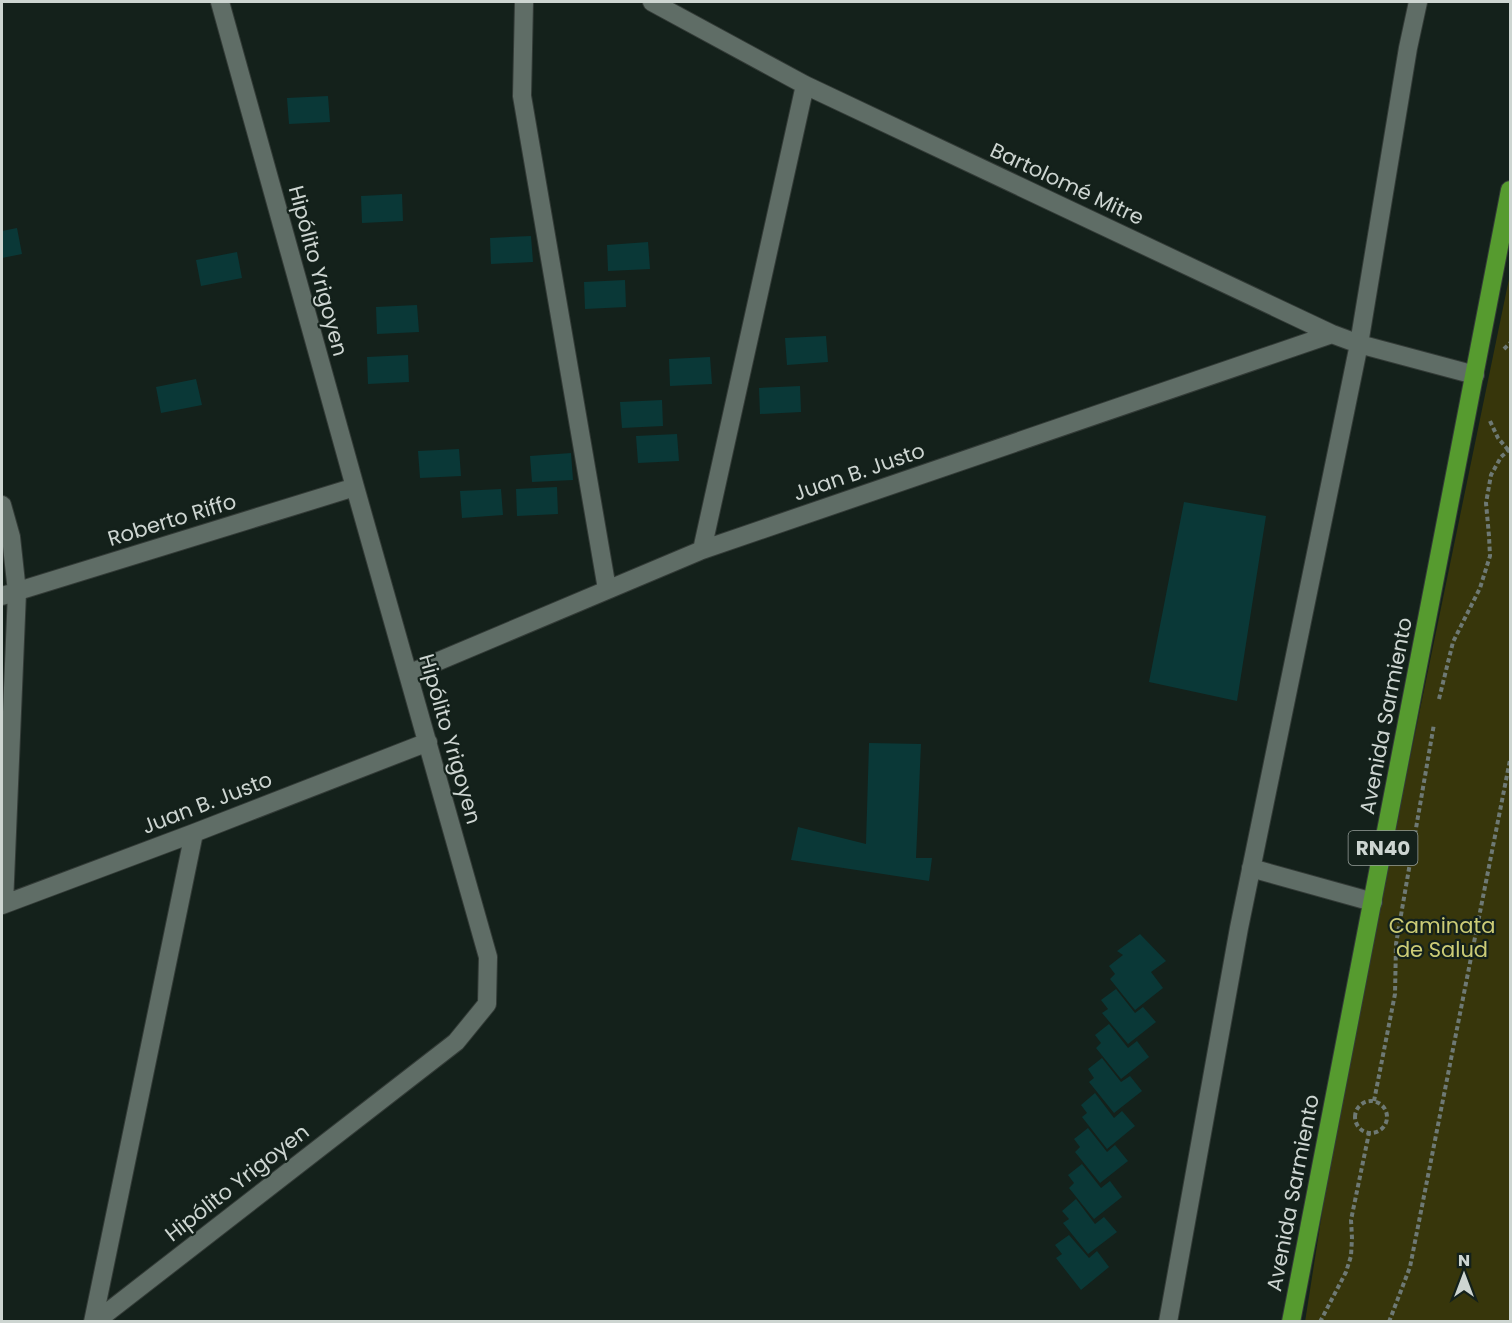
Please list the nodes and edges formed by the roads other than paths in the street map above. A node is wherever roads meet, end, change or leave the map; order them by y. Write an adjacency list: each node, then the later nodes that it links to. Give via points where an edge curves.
1 (220, 2): 10 (street, Hipólito Yrigoyen)
2 (524, 2): 13 (street, via 522,96)
3 (652, 2): 5 (street, Bartolomé Mitre)
4 (1418, 2): 8 (street)
5 (805, 85): 7 (street, Bartolomé Mitre); 12 (street)
6 (1510, 190): 9 (highway, Avenida Sarmiento / RN40)
7 (1332, 334): 8 (street, Bartolomé Mitre); 12 (street, Juan B. Justo)
8 (1359, 344): 9 (street, Bartolomé Mitre); 18 (street)
9 (1475, 375): 19 (highway, Avenida Sarmiento / RN40)
10 (355, 487): 14 (street, Roberto Riffo); 15 (street, Hipólito Yrigoyen)
11 (2, 505): 14 (street, via 11,537)
12 (702, 550): 13 (street, Juan B. Justo)
13 (607, 589): 15 (street, Juan B. Justo)
14 (9, 594): 20 (street)
15 (408, 674): 16 (street, Hipólito Yrigoyen)
16 (428, 742): 17 (street, Juan B. Justo); 21 (street, Hipólito Yrigoyen, via 488,957 487,1004 456,1042)
17 (194, 833): 20 (street, Juan B. Justo); 21 (street)
18 (1251, 868): 19 (street); 22 (street)
19 (1373, 902): 23 (highway, Avenida Sarmiento / RN40)
20 (3, 904)
21 (94, 1322)
22 (1168, 1322)
23 (1291, 1322)

